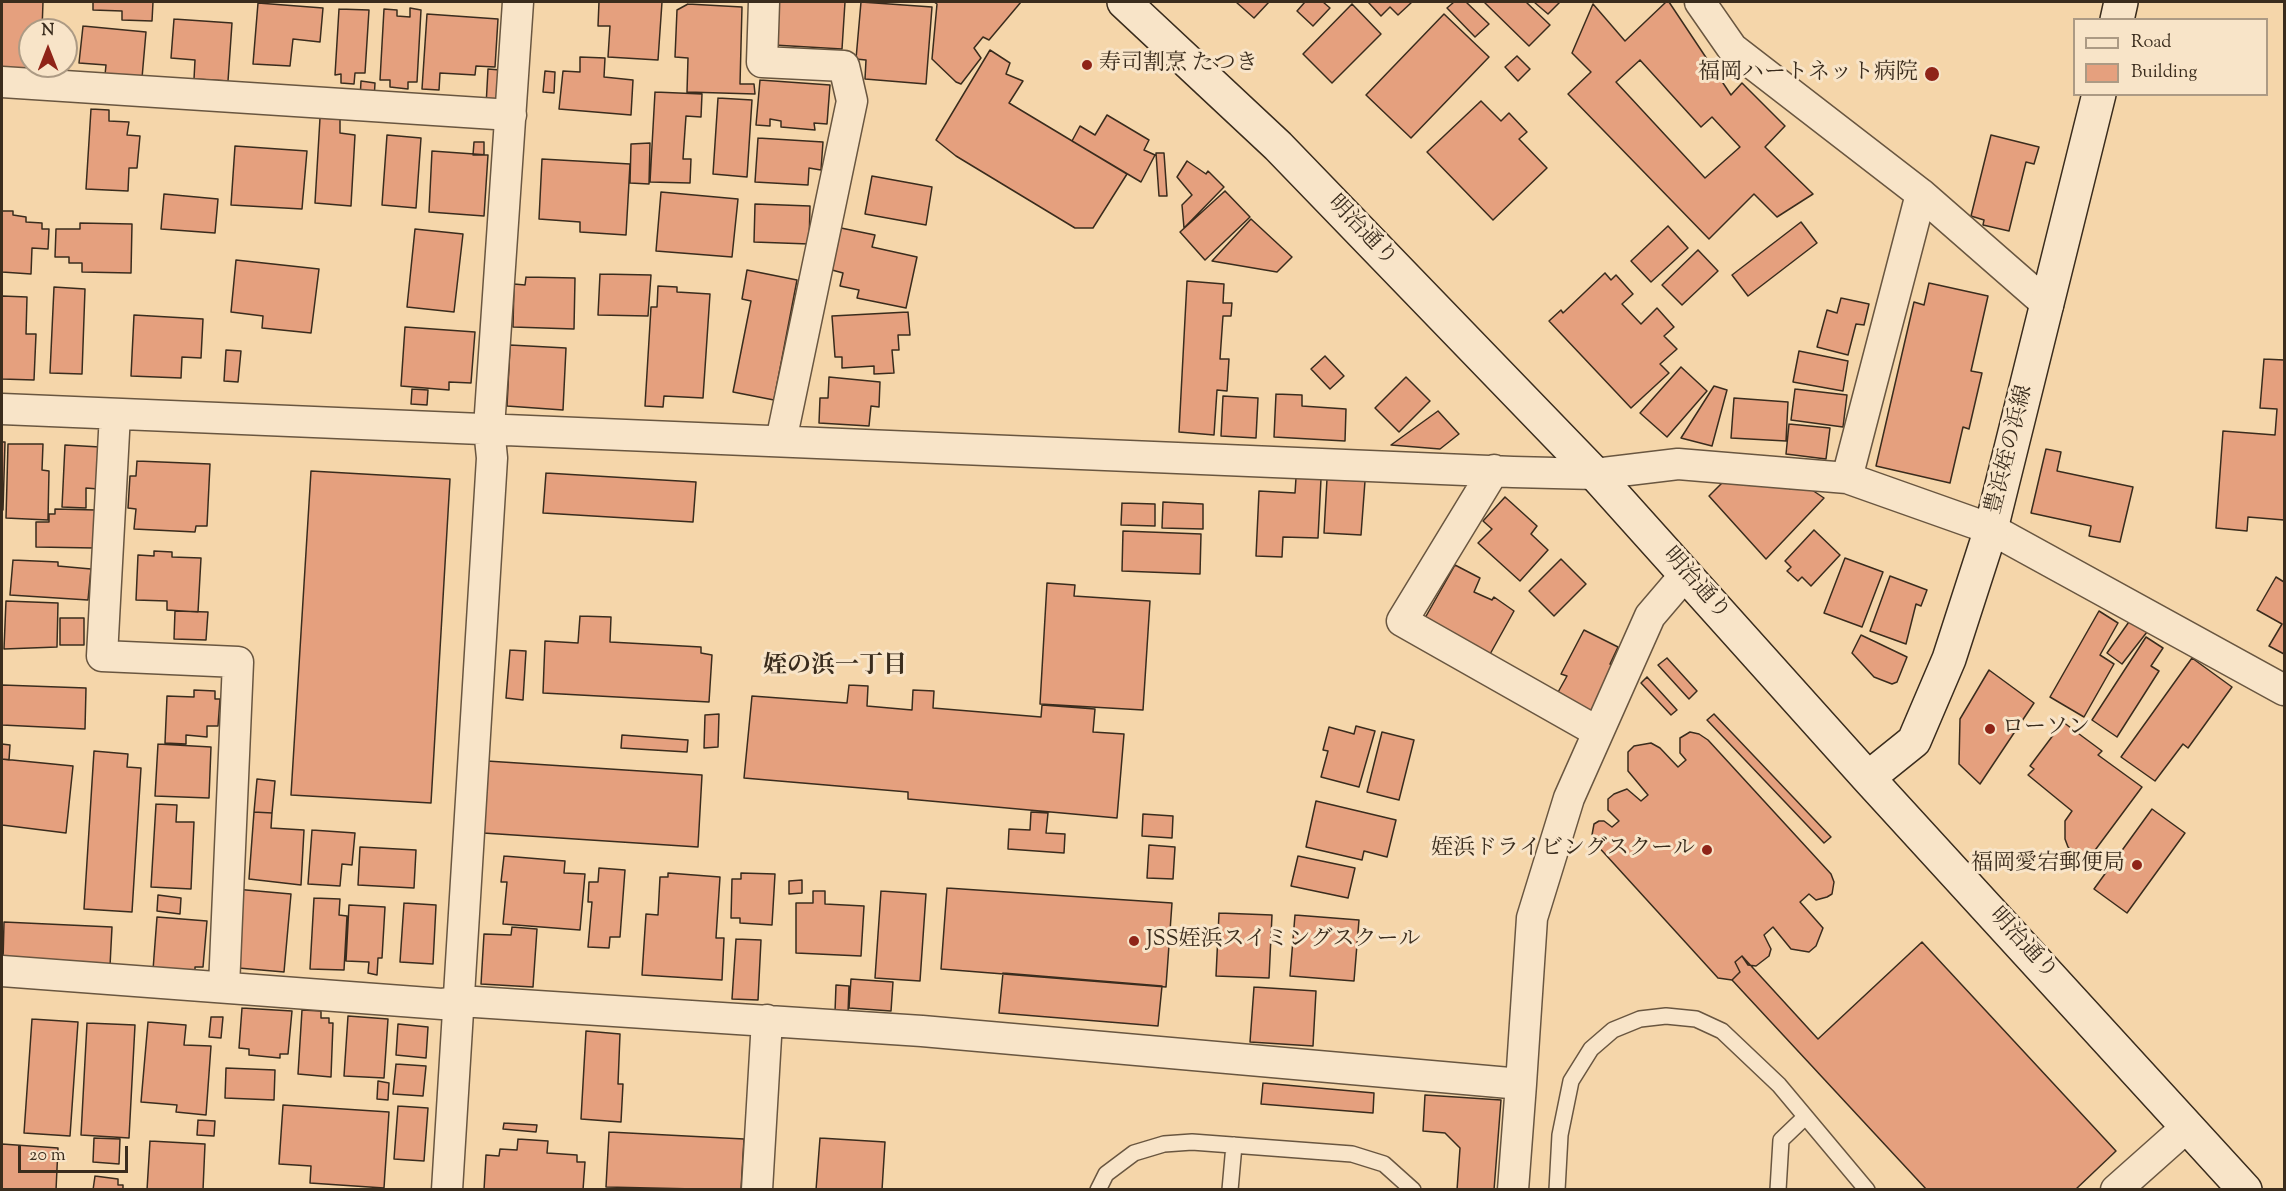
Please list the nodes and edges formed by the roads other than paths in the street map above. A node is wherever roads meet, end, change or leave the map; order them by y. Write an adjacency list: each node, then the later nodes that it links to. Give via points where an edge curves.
1 (518, 2): 9 (street)
2 (764, 2): 15 (street, via 762,62 844,66 852,101)
3 (1124, 2): 17 (street, 明治通り, via 1278,146)
4 (1700, 2): 10 (street, via 1732,48)
5 (2121, 2): 6 (street)
6 (2117, 18)
7 (2, 82): 9 (street)
8 (2099, 96): 11 (street, 豊浜姪の浜線)
9 (511, 115): 14 (street)
10 (1921, 194): 11 (street); 18 (street)
11 (2048, 306): 19 (street, 豊浜姪の浜線)
12 (2, 409): 13 (street)
13 (115, 414): 14 (street); 25 (street, via 102,656 238,662)
14 (489, 428): 15 (street); 26 (street, via 492,458)
15 (781, 441): 16 (street)
16 (1494, 470): 17 (street); 22 (street, via 1402,621)
17 (1595, 474): 18 (street, via 1678,464); 20 (street, 明治通り)
18 (1847, 478): 19 (street)
19 (1992, 529): 21 (street); 23 (street, 豊浜姪の浜線, via 1949,659 1914,741)
20 (1685, 575): 22 (street, via 1650,616); 23 (street, 明治通り)
21 (2284, 690)
22 (1598, 732): 28 (street, via 1569,798 1532,918)
23 (1868, 778): 30 (street, 明治通り)
24 (2, 971): 25 (street)
25 (224, 987): 26 (street, via 442,1004)
26 (460, 1001): 27 (street); 32 (street)
27 (767, 1020): 28 (street); 33 (street)
28 (1521, 1084): 37 (street)
29 (1804, 1118): 38 (lane, via 1779,1085 1722,1031 1696,1019 1640,1019 1613,1030 1591,1049 1571,1082 1560,1135); 39 (lane, via 1781,1140); 40 (lane)
30 (2188, 1126): 41 (street); 42 (street, 明治通り)
31 (1234, 1145): 34 (lane, via 1164,1144 1134,1153 1106,1174); 35 (lane); 36 (lane, via 1352,1154 1384,1164)
32 (447, 1190)
33 (757, 1190)
34 (1098, 1190)
35 (1230, 1190)
36 (1413, 1190)
37 (1513, 1190)
38 (1557, 1190)
39 (1778, 1190)
40 (1867, 1190)
41 (2116, 1190)
42 (2245, 1190)

